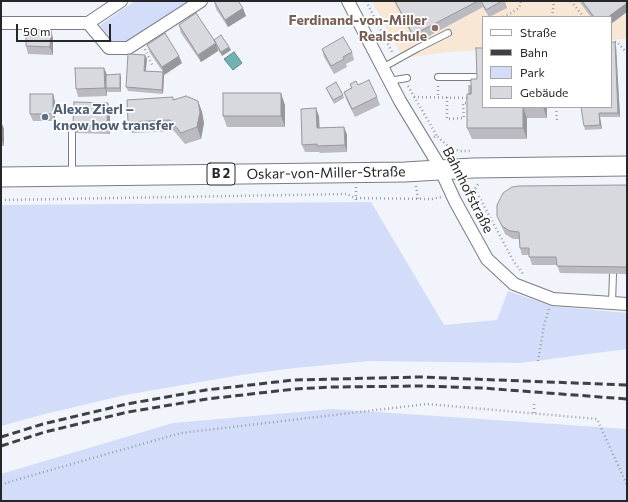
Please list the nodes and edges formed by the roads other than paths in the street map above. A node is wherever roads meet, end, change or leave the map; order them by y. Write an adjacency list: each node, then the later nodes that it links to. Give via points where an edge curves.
1 (121, 1): 5 (street)
2 (201, 1): 5 (street, via 128,48 109,48)
3 (348, 1): 7 (street, Bahnhofstraße)
4 (1, 23): 5 (street)
5 (88, 23)
6 (448, 33): 7 (lane)
7 (382, 68): 11 (street, Bahnhofstraße)
8 (438, 77): 9 (lane)
9 (475, 77)
10 (407, 78): 11 (lane)
11 (389, 81): 14 (street, Bahnhofstraße)
12 (72, 129): 15 (lane)
13 (627, 166): 14 (main road, Oskar-von-Miller-Straße / B 2)
14 (441, 169): 15 (main road, Oskar-von-Miller-Straße / B 2, via 405,172); 18 (street, Bahnhofstraße, via 452,195 487,259 514,284 553,299)
15 (72, 176): 16 (main road, Oskar-von-Miller-Straße / B 2)
16 (1, 177)
17 (613, 274): 18 (lane)
18 (612, 303): 19 (street, Bahnhofstraße)
19 (627, 304)

